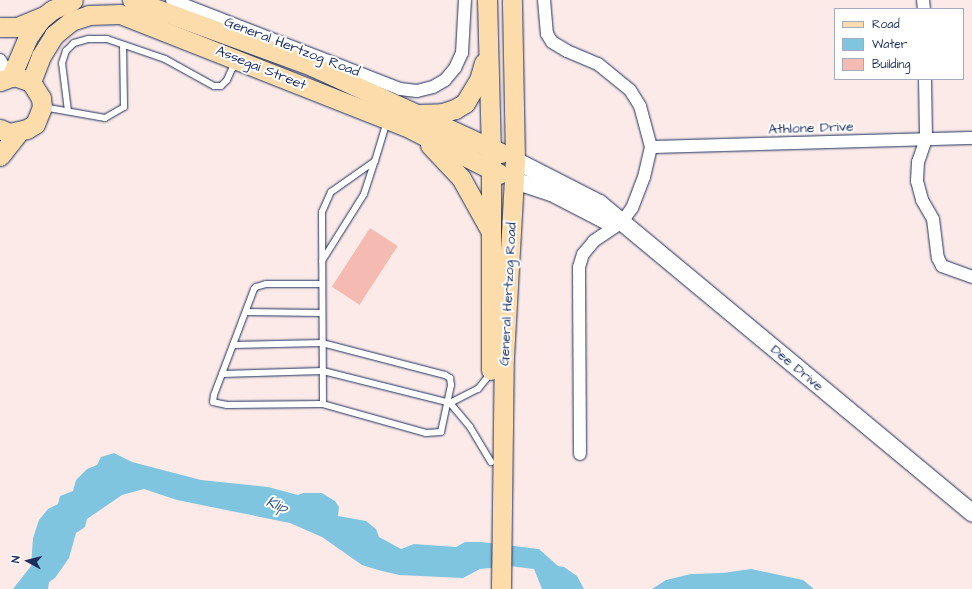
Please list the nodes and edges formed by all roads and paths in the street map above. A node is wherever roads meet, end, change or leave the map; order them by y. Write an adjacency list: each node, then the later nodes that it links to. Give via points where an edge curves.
1 (73, 0): 8 (main road)
2 (132, 0): 12 (main road, Assegai Street)
3 (172, 0): 4 (street, General Hertzog Road, via 400,89 417,91 433,87 445,80 455,68 462,53)
4 (465, 0)
5 (487, 0): 10 (main road, General Hertzog Road)
6 (512, 0): 28 (main road, General Hertzog Road)
7 (544, 0): 25 (street, via 547,34 557,47 598,64 630,90 640,106)
8 (46, 15): 9 (main road, via 17,27); 14 (main road, via 28,37)
9 (0, 27)
10 (487, 37): 20 (main road, via 479,80 465,103); 26 (main road, General Hertzog Road)
11 (123, 45): 12 (lane, via 165,59 214,86 221,86 232,69); 19 (lane, via 124,107 105,118); 19 (lane, via 103,39 88,39 74,43 66,51 62,74)
12 (228, 46): 16 (main road, Assegai Street, via 132,17 106,13 89,15 71,21 54,35 41,56); 18 (main road, Assegai Street, via 312,66)
13 (0, 60): 14 (street)
14 (7, 78): 16 (main road, via 23,78)
15 (925, 80): 24 (street)
16 (31, 82): 17 (main road, via 37,89)
17 (42, 107): 19 (lane); 22 (main road, via 35,124)
18 (386, 109): 20 (main road, Assegai Street); 29 (lane)
19 (68, 111)
20 (415, 122): 26 (main road, Assegai Street); 30 (main road, Assegai Street); 33 (main road, via 461,178)
21 (0, 129): 22 (main road)
22 (19, 132): 27 (main road)
23 (972, 138): 24 (street, Athlone Drive)
24 (926, 139): 25 (street, Athlone Drive); 35 (street, via 918,162 917,181 922,200 933,219 938,258 942,266)
25 (651, 147): 32 (street, via 644,177 632,208)
26 (491, 148): 28 (main road, Assegai Street); 30 (main road, General Hertzog Road)
27 (0, 156)
28 (515, 160): 31 (main road, General Hertzog Road); 32 (street, Dee Drive, via 599,203)
29 (376, 161): 34 (lane, via 364,194); 34 (lane, via 331,192 326,199 322,212)
30 (491, 170): 31 (main road, Assegai Street); 33 (main road, General Hertzog Road)
31 (514, 180): 32 (street, via 551,192 605,220); 48 (main road, General Hertzog Road)
32 (622, 222): 46 (street, via 594,241 583,254 579,267); 49 (street, Dee Drive)
33 (492, 233): 42 (main road, General Hertzog Road)
34 (322, 261): 36 (lane)
35 (972, 276)
36 (322, 284): 37 (lane, via 258,285); 38 (lane)
37 (246, 312): 38 (lane); 40 (lane)
38 (322, 313): 39 (lane)
39 (322, 343): 40 (lane); 41 (lane); 44 (lane, via 445,375 451,381)
40 (233, 345): 43 (lane)
41 (323, 371): 43 (lane); 44 (lane); 45 (lane)
42 (491, 372): 44 (lane, via 478,389); 47 (main road, General Hertzog Road)
43 (222, 374): 45 (lane, via 213,398 217,405)
44 (449, 403): 45 (lane, via 443,429 432,434); 47 (lane, via 470,427)
45 (323, 404)
46 (580, 454)
47 (491, 462): 48 (main road, General Hertzog Road)
48 (496, 509): 50 (main road, General Hertzog Road); 51 (main road, General Hertzog Road)
49 (972, 513)
50 (490, 589)
51 (501, 589)

